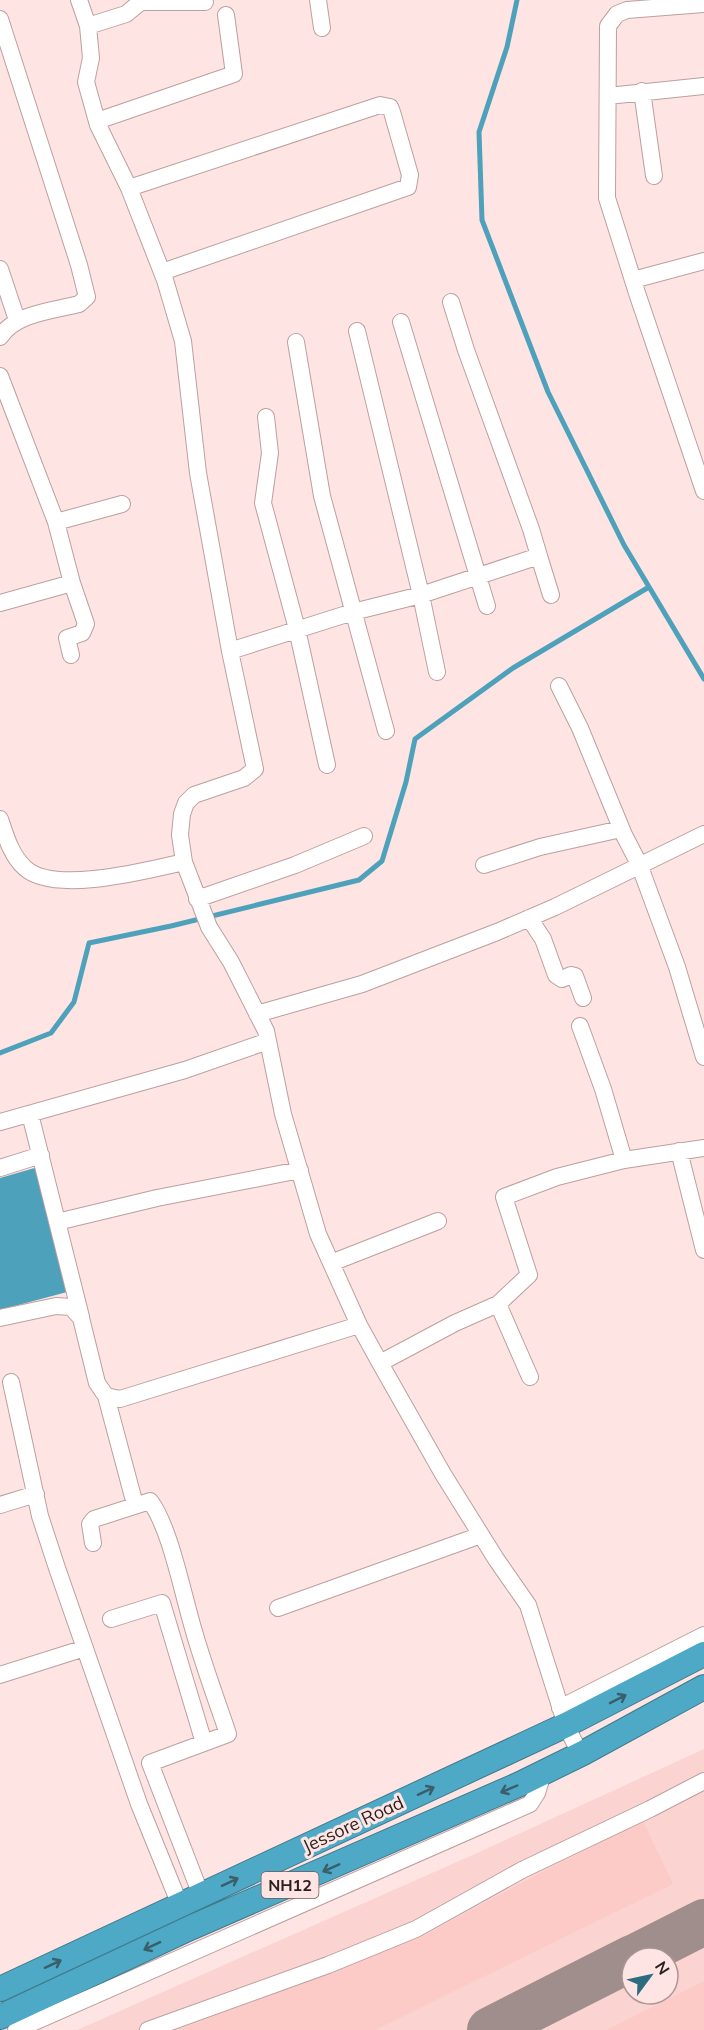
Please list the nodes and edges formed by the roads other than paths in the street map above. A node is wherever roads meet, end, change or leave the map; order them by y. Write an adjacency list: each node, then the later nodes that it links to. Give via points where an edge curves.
1 (79, 0): 8 (street)
2 (318, 0): 9 (street)
3 (143, 1): 4 (street); 8 (street, via 126,14)
4 (205, 2)
5 (704, 4): 13 (street, via 616,14 609,26)
6 (226, 15): 14 (street, via 234,74)
7 (0, 19): 10 (street)
8 (88, 26): 14 (street, via 91,58 86,82)
9 (322, 28)
10 (5, 50): 22 (street, via 87,297 79,304)
11 (704, 86): 12 (street)
12 (642, 91): 13 (street); 15 (street)
13 (608, 96): 20 (street, via 608,198)
14 (97, 121): 16 (street)
15 (654, 176)
16 (129, 188): 19 (street); 19 (street, via 370,108 390,107 410,175 408,187)
17 (704, 261): 20 (street)
18 (0, 269): 22 (street)
19 (162, 272): 42 (street, via 183,341 198,473)
20 (633, 280): 29 (street)
21 (451, 302): 33 (street)
22 (17, 320): 25 (street)
23 (402, 322): 34 (street)
24 (357, 331): 36 (street)
25 (0, 337)
26 (296, 342): 40 (street, via 322,496)
27 (0, 376): 32 (street)
28 (266, 417): 41 (street, via 270,453 263,503)
29 (701, 474): 30 (street)
30 (704, 491)
31 (122, 504): 32 (street)
32 (56, 522): 35 (street)
33 (539, 556): 34 (street); 37 (street)
34 (477, 576): 36 (street); 39 (street)
35 (72, 583): 38 (street); 43 (street, via 86,624 82,633 67,639)
36 (421, 595): 40 (street); 44 (street)
37 (551, 595)
38 (0, 603)
39 (487, 606)
40 (353, 612): 41 (street); 46 (street)
41 (297, 629): 42 (street); 47 (street)
42 (230, 651): 52 (street, via 255,769 244,778 194,795 186,802 180,835)
43 (71, 655)
44 (437, 672)
45 (559, 686): 49 (street)
46 (386, 731)
47 (327, 765)
48 (0, 819): 52 (street, via 10,849 35,876 77,880 126,875)
49 (621, 829): 53 (street); 54 (street, via 531,849)
50 (704, 834): 53 (street)
51 (364, 836): 55 (street)
52 (184, 862): 55 (street)
53 (639, 864): 56 (street); 61 (street)
54 (484, 865)
55 (199, 903): 58 (street)
56 (529, 918): 57 (street, via 543,939 556,975 562,979 575,976); 58 (street, via 362,984)
57 (583, 998)
58 (258, 1014): 60 (street)
59 (580, 1026): 67 (street)
60 (268, 1041): 62 (street, via 185,1070); 69 (street, via 283,1114)
61 (704, 1057)
62 (30, 1114): 63 (street); 66 (street)
63 (0, 1122)
64 (704, 1148): 65 (street)
65 (679, 1152): 67 (street); 72 (street)
66 (41, 1155): 68 (street); 71 (street)
67 (624, 1160): 74 (street, via 557,1177 504,1197 529,1275)
68 (0, 1168)
69 (300, 1170): 71 (street); 73 (street, via 318,1234)
70 (438, 1221): 73 (street)
71 (57, 1222): 76 (street)
72 (704, 1250)
73 (331, 1263): 77 (street)
74 (498, 1304): 78 (street); 79 (street)
75 (0, 1318): 76 (street, via 56,1305 71,1307)
76 (81, 1318): 81 (street, via 97,1383)
77 (359, 1325): 78 (street); 81 (street, via 120,1399)
78 (380, 1363): 85 (street)
79 (530, 1377)
80 (11, 1382): 82 (street)
81 (106, 1396): 83 (street)
82 (36, 1494): 84 (street); 92 (street)
83 (133, 1497)
84 (0, 1505)
85 (481, 1536): 89 (street); 96 (street, via 528,1605)
86 (93, 1543): 87 (street, via 90,1524 94,1519 150,1501 168,1542)
87 (183, 1596): 88 (street); 97 (street, via 228,1734)
88 (162, 1603): 90 (street); 97 (street)
89 (278, 1608)
90 (111, 1619)
91 (704, 1635): 96 (street)
92 (85, 1648): 94 (street); 101 (street, via 139,1804)
93 (704, 1654): 96 (highway, Jessore Road / NH12, one-way to 93)
94 (0, 1675)
95 (704, 1687): 98 (highway, NH12)
96 (563, 1716): 98 (street); 101 (highway, Jessore Road / NH12, one-way to 96)
97 (204, 1743): 101 (street, via 150,1763)
98 (580, 1754): 99 (highway, NH12)
99 (543, 1773): 103 (highway, NH12, one-way to 103, via 190,1928); 104 (street, via 530,1804)
100 (704, 1781): 105 (street, via 522,1870 416,1929)
101 (191, 1900): 102 (highway, Jessore Road / NH12, one-way to 101)
102 (0, 1989)
103 (0, 2017)
104 (16, 2030)
105 (148, 2030)

